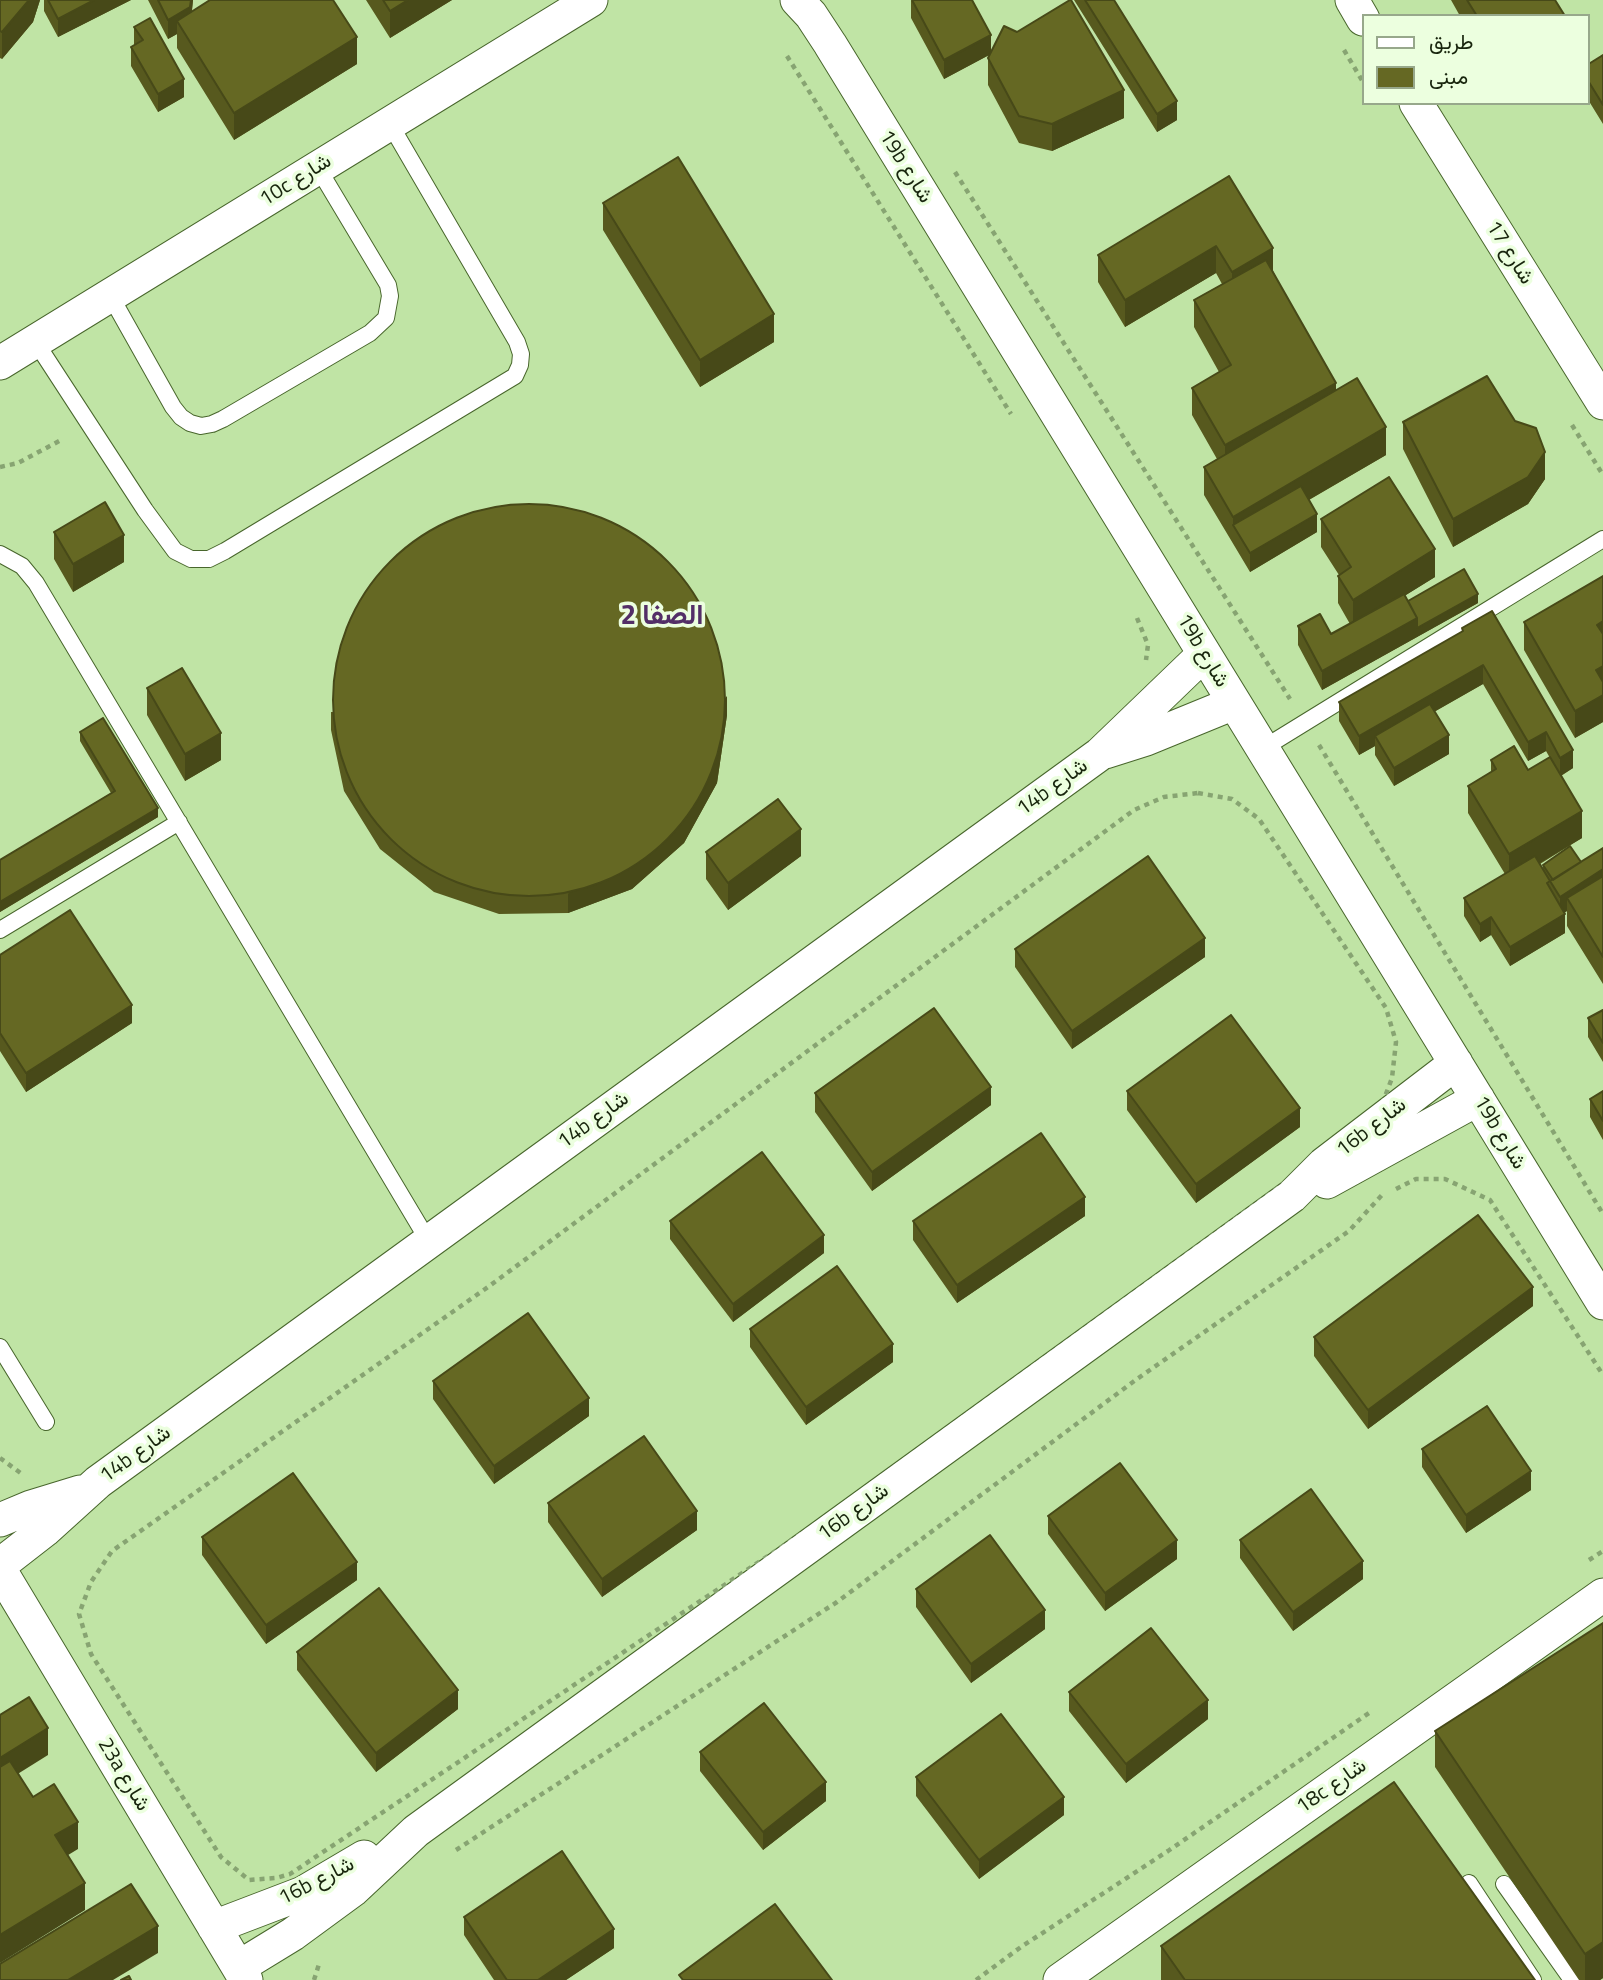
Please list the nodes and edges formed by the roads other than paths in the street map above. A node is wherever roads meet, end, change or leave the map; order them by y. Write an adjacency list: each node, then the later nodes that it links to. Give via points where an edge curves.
1 (592, 0): 6 (street, 10c شارع)
2 (797, 0): 14 (street, 19b شارع, via 830,44)
3 (1352, 0): 4 (street)
4 (1362, 17)
5 (1417, 105): 11 (street, شارع 17)
6 (390, 124): 7 (street, 10c شارع); 9 (lane, via 517,342 522,354 515,376 225,551 209,559 191,559 175,551 145,510)
7 (318, 168): 8 (street, 10c شارع); 8 (lane, via 388,285 386,318 370,333 223,419 201,426 190,424 173,407)
8 (110, 295): 9 (street, 10c شارع)
9 (35, 341): 10 (street, 10c شارع)
10 (0, 363)
11 (1603, 403)
12 (1603, 539): 16 (lane)
13 (0, 554): 18 (lane, via 22,566 36,583)
14 (1204, 654): 15 (street, 19b شارع); 17 (street, 14b شارع)
15 (1234, 704): 16 (street, 19b شارع); 17 (street, 14b شارع)
16 (1262, 749): 20 (street, 19b شارع)
17 (1100, 754): 23 (street, 14b شارع)
18 (179, 822): 19 (lane); 23 (lane)
19 (0, 930)
20 (1456, 1063): 21 (street, 19b شارع); 22 (street, 16b شارع, via 1324,1164)
21 (1478, 1098): 22 (street, 16b شارع, via 1332,1180); 24 (street, 19b شارع)
22 (1292, 1196): 31 (street, 16b شارع)
23 (429, 1242): 27 (street, 14b شارع)
24 (1603, 1303)
25 (0, 1347): 26 (lane)
26 (46, 1422)
27 (89, 1489): 28 (street, 14b شارع); 29 (street, 14b شارع)
28 (0, 1520)
29 (0, 1568): 34 (street, 23a شارع)
30 (1603, 1595): 36 (street, 18c شارع)
31 (416, 1831): 34 (street, 16b شارع, via 377,1848 303,1893); 35 (street, 16b شارع, via 353,1890)
32 (1469, 1883): 37 (lane)
33 (1504, 1884): 38 (lane)
34 (214, 1927): 35 (street, 23a شارع)
35 (243, 1973)
36 (1060, 1980)
37 (1533, 1980)
38 (1572, 1980)

